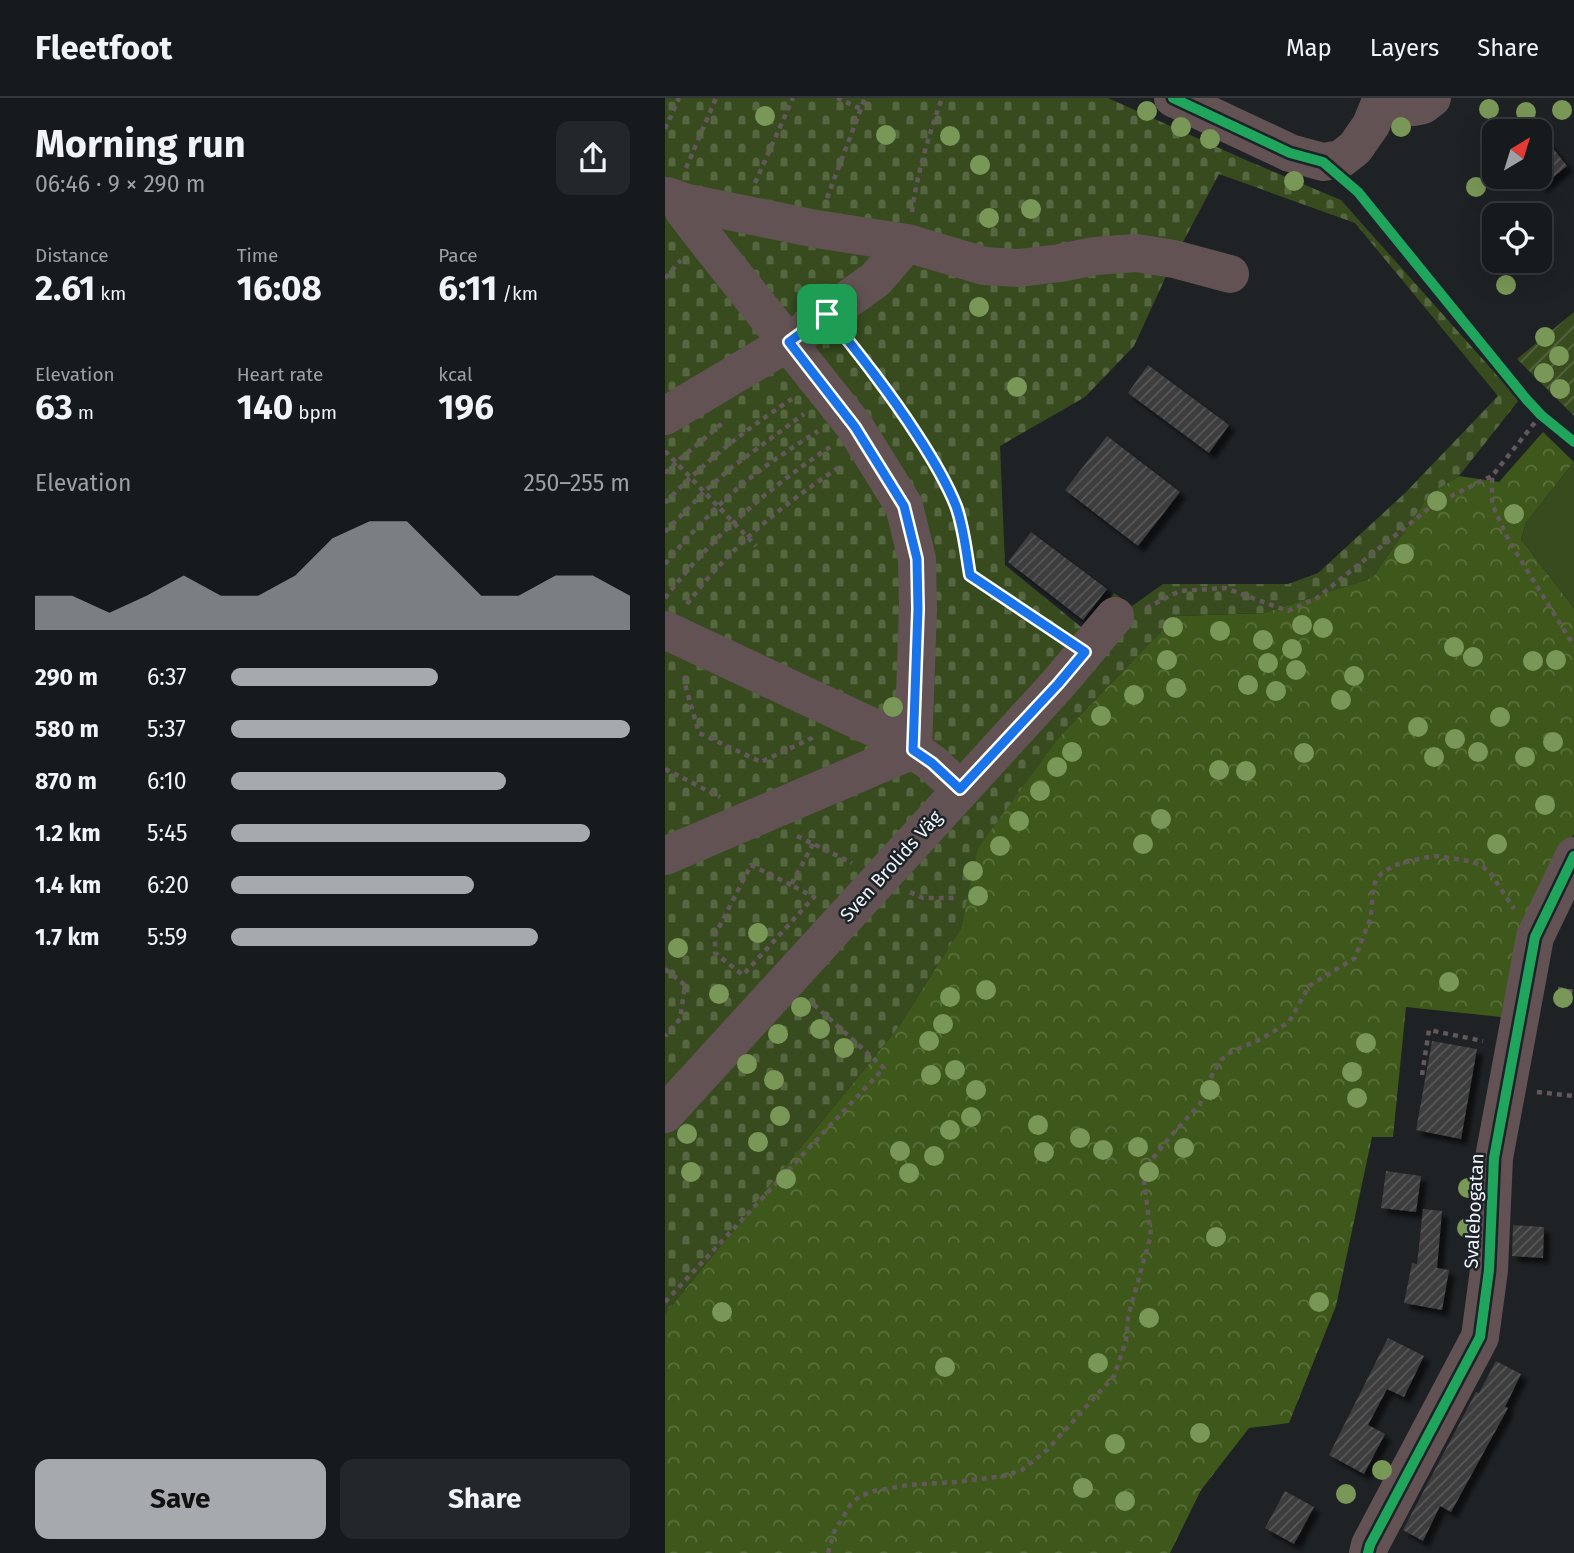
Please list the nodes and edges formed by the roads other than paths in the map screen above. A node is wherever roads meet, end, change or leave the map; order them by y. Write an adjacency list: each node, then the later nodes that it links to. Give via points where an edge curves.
1 (1173, 98): 4 (street)
2 (1432, 98): 3 (street, via 1413,107)
3 (1381, 100): 4 (street, via 1355,148 1341,159 1323,162 1290,153)
4 (1244, 114)
5 (674, 199): 6 (street); 8 (street)
6 (907, 243): 7 (street, via 984,266 1019,268 1136,253); 8 (street, via 876,279)
7 (1230, 274)
8 (789, 342): 9 (street); 12 (street, via 844,413 904,506 917,559)
9 (665, 416)
10 (1115, 616): 13 (street, Sven Brolids Väg)
11 (675, 627): 12 (street)
12 (913, 750): 13 (street); 14 (street)
13 (960, 789): 16 (street, Sven Brolids Väg)
14 (665, 856)
15 (1574, 856): 17 (street, Svalebogatan, via 1535,937 1494,1158 1489,1270 1480,1337)
16 (665, 1114)
17 (1367, 1553)

